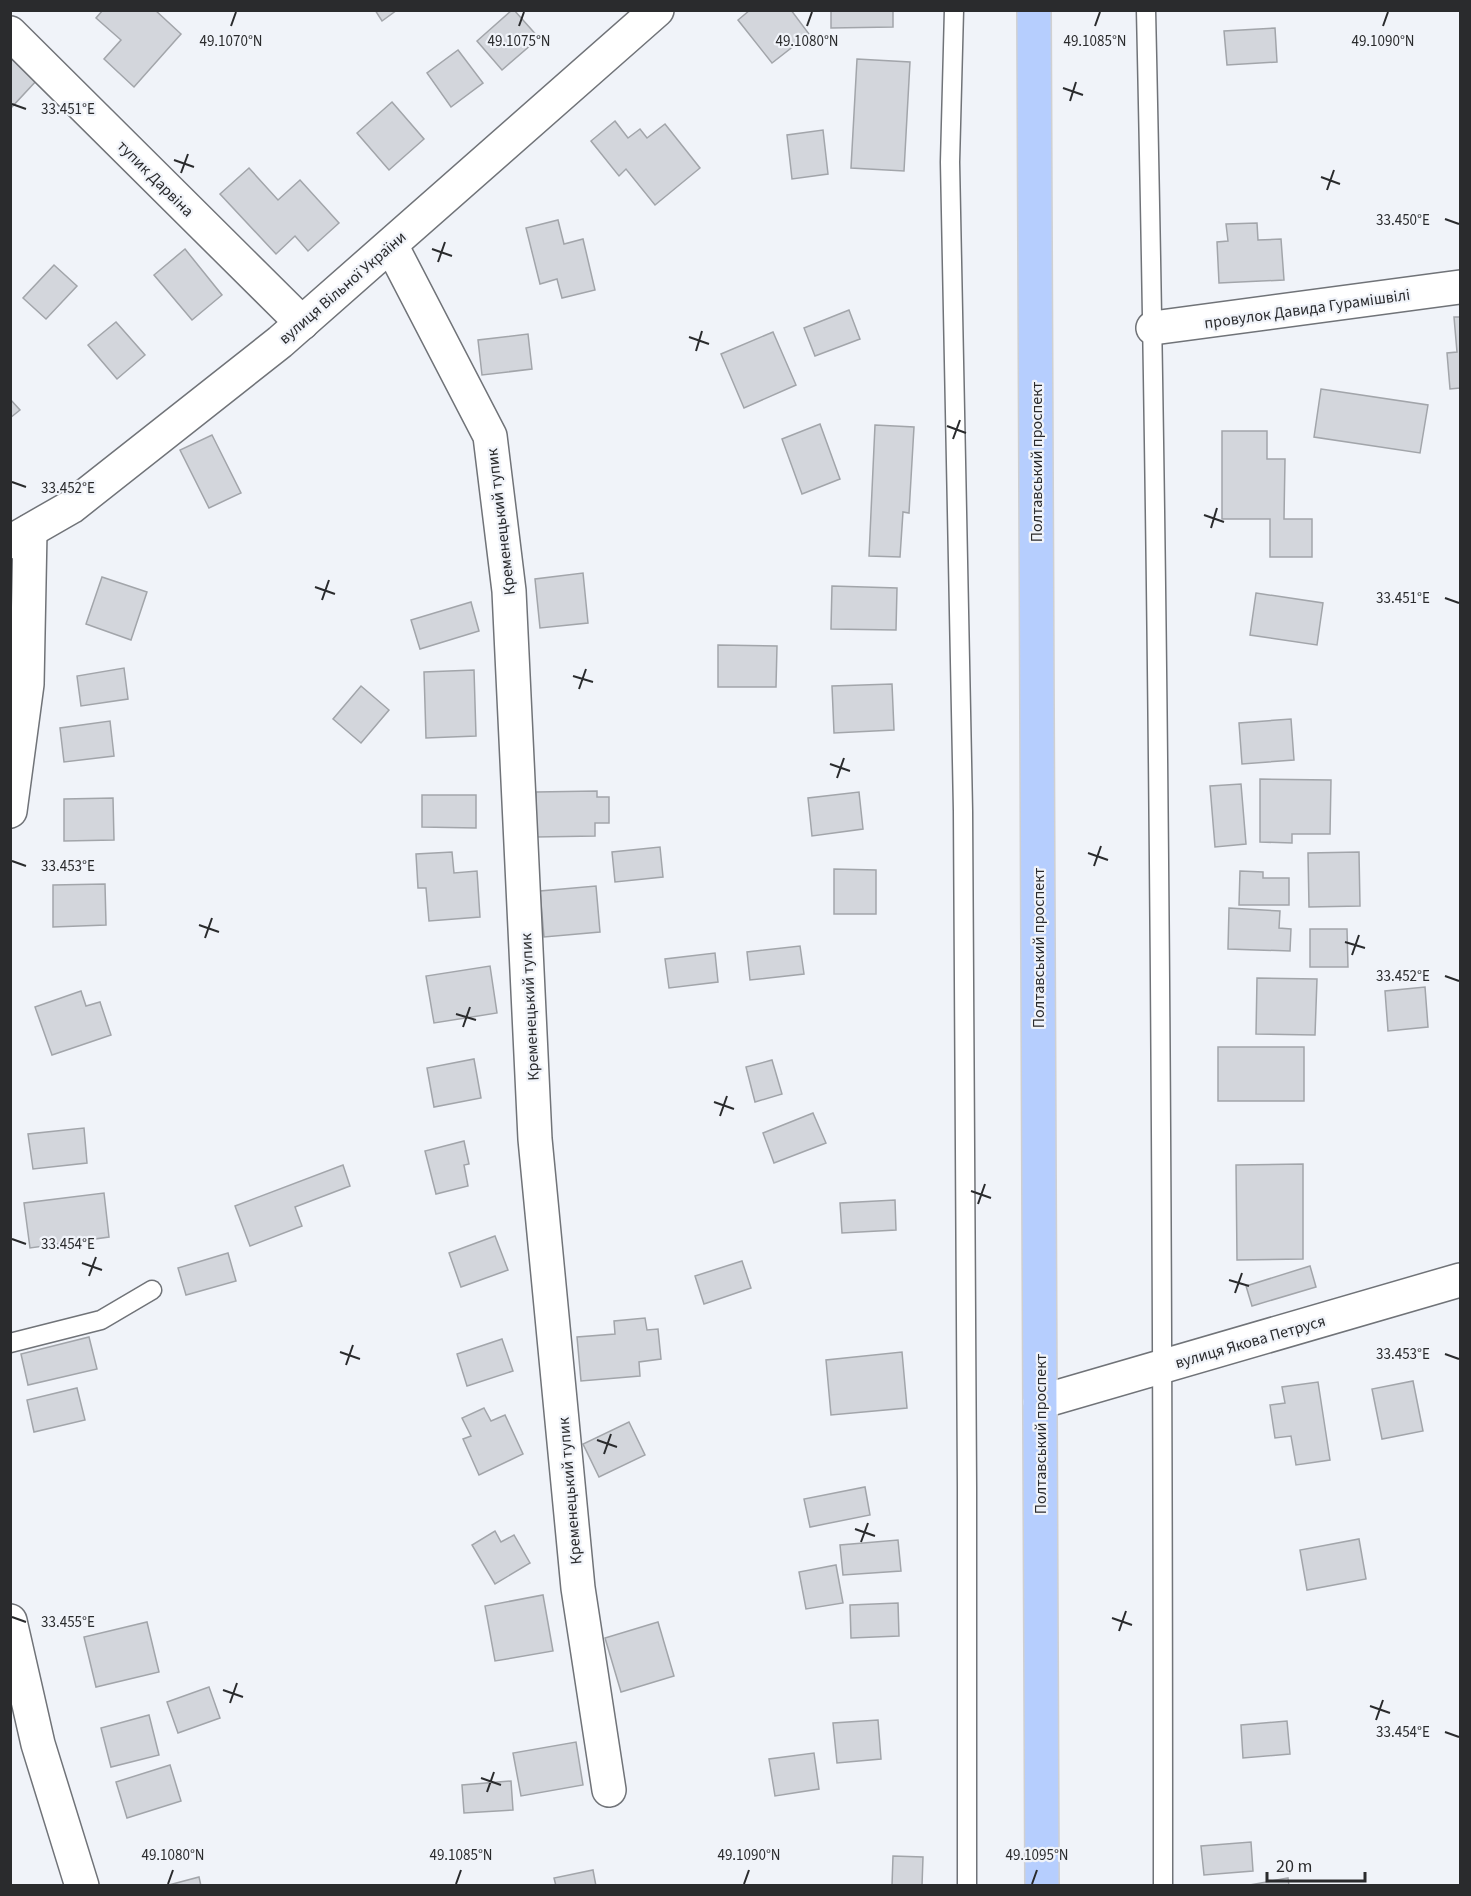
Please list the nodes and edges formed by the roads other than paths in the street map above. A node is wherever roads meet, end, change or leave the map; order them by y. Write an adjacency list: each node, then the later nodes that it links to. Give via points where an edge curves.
1 (657, 10): 6 (street, вулиця Вільної України)
2 (954, 10): 20 (lane, via 950,162 963,823)
3 (1034, 10): 16 (highway, Полтавський проспект)
4 (1146, 10): 9 (lane)
5 (10, 33): 8 (street, тупик Дарвіна)
6 (391, 245): 8 (street, вулиця Вільної України); 18 (street, Кременецький тупик, via 490,436 508,591 536,1139 578,1588)
7 (1461, 287): 9 (street, провулок Давида Гурамішвілі)
8 (302, 323): 10 (street, вулиця Вільної України, via 70,507)
9 (1153, 328): 15 (lane)
10 (20, 536): 11 (street, via 27,684)
11 (10, 811)
12 (1461, 1280): 15 (street, вулиця Якова Петруся)
13 (152, 1290): 14 (lane, via 100,1320)
14 (10, 1343)
15 (1163, 1366): 16 (street, вулиця Якова Петруся); 22 (lane)
16 (1040, 1402): 21 (highway, Полтавський проспект)
17 (10, 1621): 19 (street, via 38,1744)
18 (609, 1790)
19 (82, 1886)
20 (967, 1886)
21 (1042, 1886)
22 (1163, 1886)

